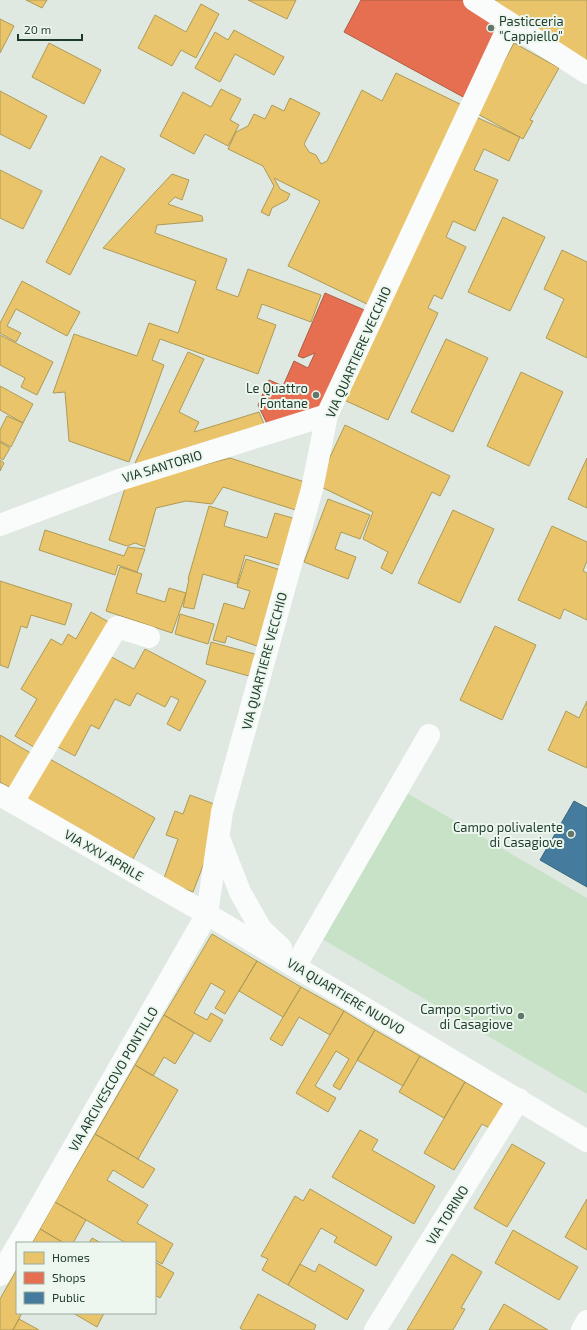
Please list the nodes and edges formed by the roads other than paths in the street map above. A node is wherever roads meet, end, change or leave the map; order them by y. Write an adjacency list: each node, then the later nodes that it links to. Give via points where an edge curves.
1 (474, 0): 2 (street)
2 (510, 23): 3 (street); 4 (street, VIA QUARTIERE VECCHIO)
3 (587, 73)
4 (327, 416): 5 (street, VIA SANTORIO, via 118,480); 9 (street, VIA QUARTIERE VECCHIO, via 312,489 222,812)
5 (0, 525)
6 (149, 637): 8 (street, via 117,627)
7 (429, 735): 11 (street)
8 (7, 799): 10 (street, VIA XXV APRILE)
9 (219, 838): 10 (street, VIA QUARTIERE VECCHIO); 11 (street, VIA QUARTIERE VECCHIO, via 240,892 261,929)
10 (207, 914): 11 (street, VIA QUARTIERE NUOVO); 14 (street, VIA ARCIVESCOVO PONTILLO)
11 (304, 969): 12 (street, VIA QUARTIERE NUOVO)
12 (519, 1099): 13 (street, VIA QUARTIERE NUOVO); 18 (street, VIA TORINO)
13 (587, 1140)
14 (20, 1242)
15 (16, 1248): 16 (street)
16 (0, 1275)
17 (587, 1321): 19 (street)
18 (375, 1330)
19 (582, 1330)

